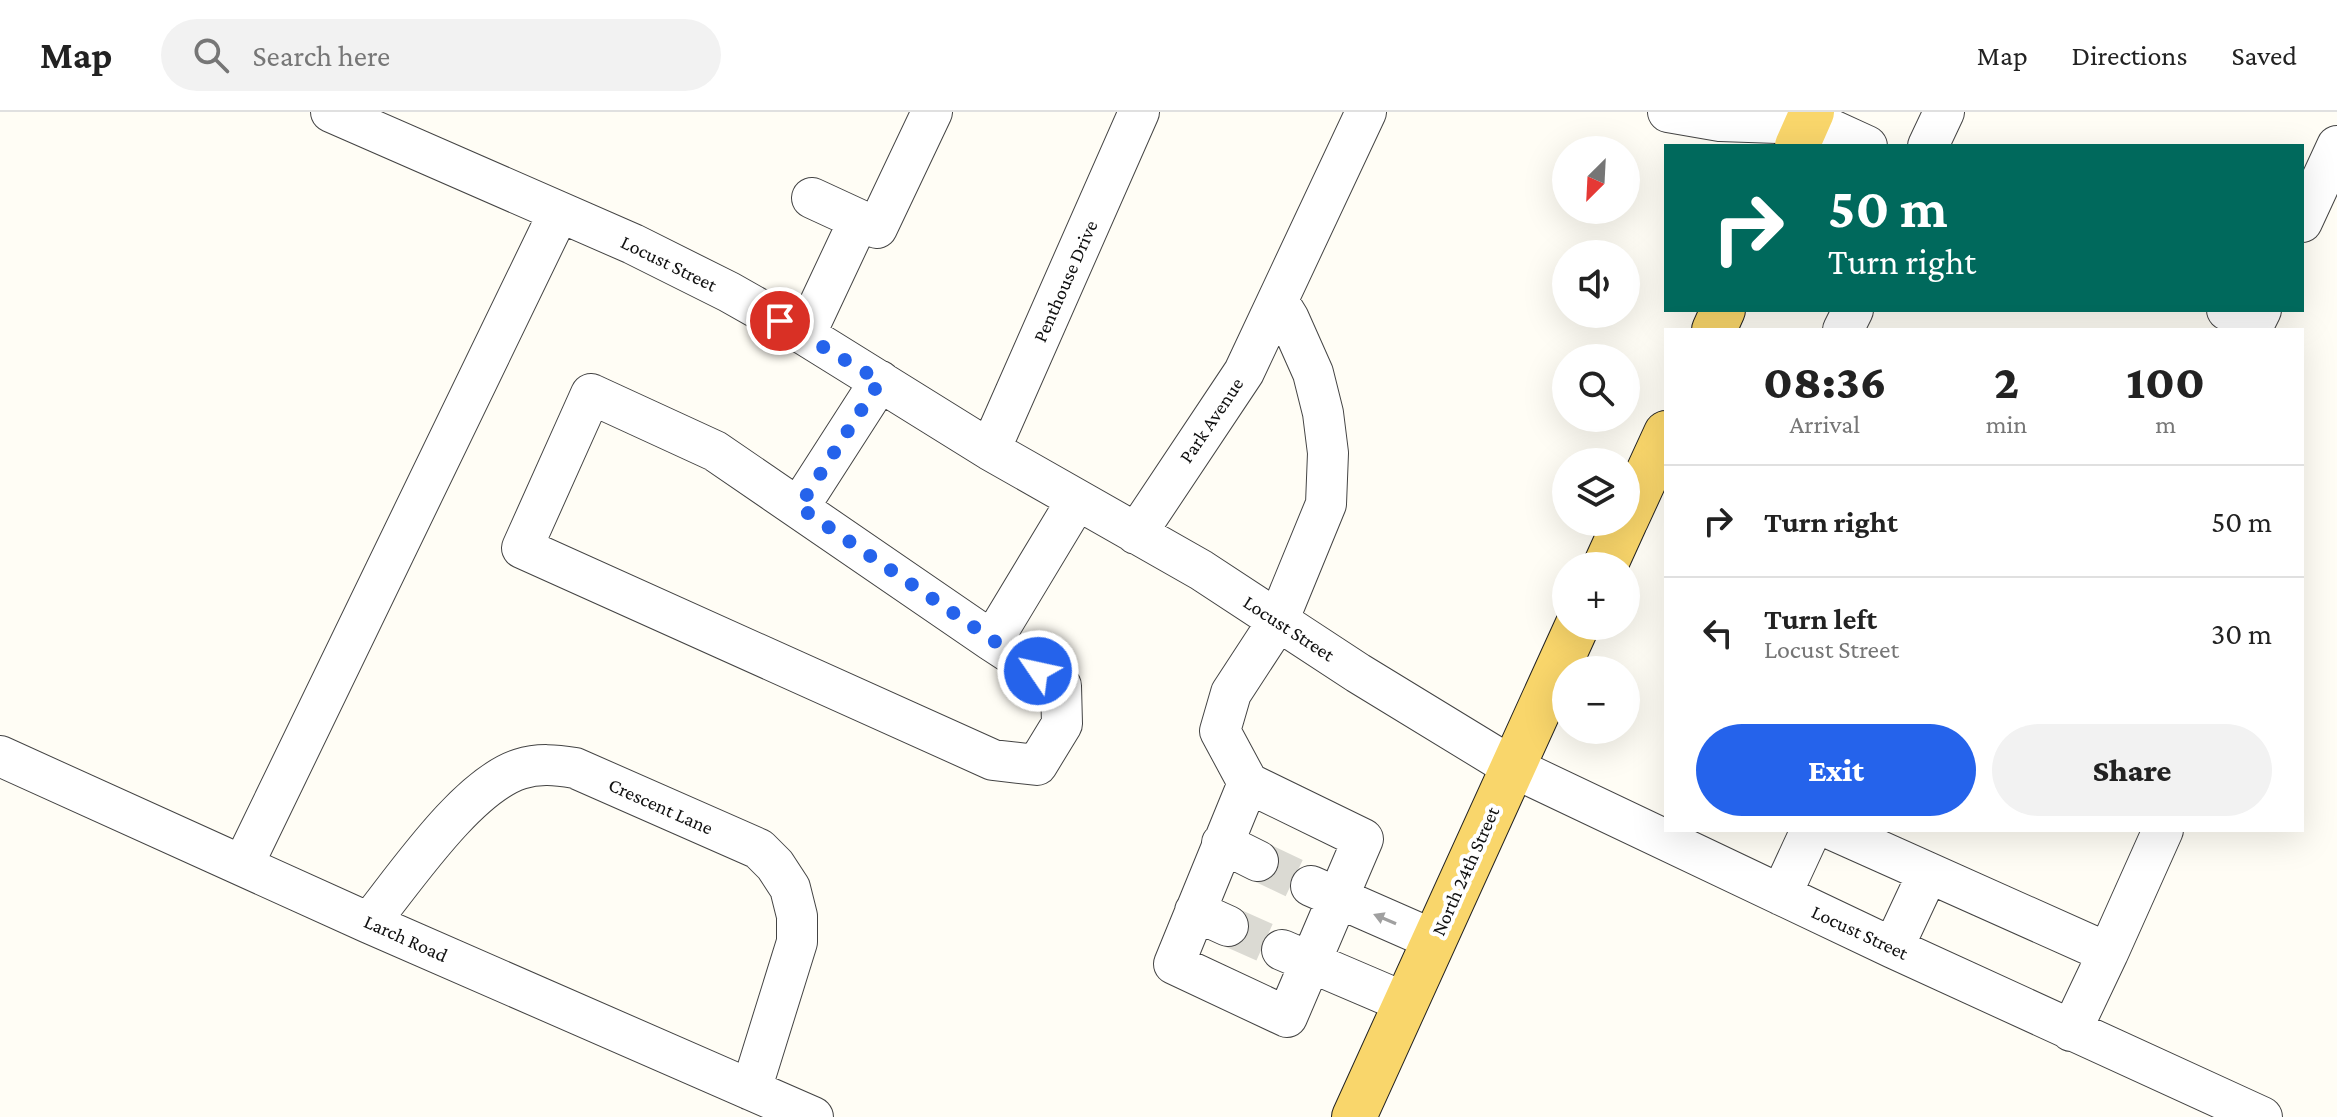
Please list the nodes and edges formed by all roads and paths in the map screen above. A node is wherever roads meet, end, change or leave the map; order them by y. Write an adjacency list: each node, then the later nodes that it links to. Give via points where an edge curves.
1 (331, 112): 12 (street, Locust Street)
2 (932, 112): 14 (street, via 877,228)
3 (1139, 112): 21 (street, Penthouse Drive)
4 (1366, 112): 15 (street, Park Avenue)
5 (1668, 112): 7 (street)
6 (1944, 112): 9 (street)
7 (1806, 126): 8 (street)
8 (1861, 144)
9 (1929, 144)
10 (2337, 146): 13 (street)
11 (812, 198): 14 (street)
12 (559, 212): 18 (street, Locust Street, via 647,251); 37 (street)
13 (2304, 218)
14 (859, 220): 18 (street)
15 (1278, 301): 25 (street, Park Avenue, via 1244,372); 26 (street, via 1313,373 1328,453 1326,504)
16 (2232, 312): 17 (street, via 2255,322)
17 (2260, 312)
18 (805, 335): 19 (street, Locust Street)
19 (880, 381): 21 (street, Locust Street); 24 (street)
20 (1664, 437): 22 (main road)
21 (990, 450): 23 (street, Locust Street)
22 (1640, 490)
23 (1077, 500): 25 (street, Locust Street); 28 (street)
24 (799, 507): 28 (street); 28 (street, via 715,451 591,394 522,548 993,760 1037,765 1062,724 1061,686)
25 (1136, 534): 26 (street, Locust Street)
26 (1278, 621): 30 (street, Locust Street); 31 (street, via 1231,693 1220,731)
27 (1571, 640): 30 (main road, North 24th Street)
28 (992, 641)
29 (0, 756): 37 (street, Larch Road)
30 (1512, 767): 40 (street, Locust Street); 42 (main road, North 24th Street)
31 (1248, 783): 35 (street); 39 (street, via 1363,839)
32 (1810, 832): 40 (street)
33 (1837, 832): 38 (street)
34 (2162, 832): 44 (street)
35 (1222, 843): 36 (street); 45 (street, via 1212,918 1174,964 1287,1017)
36 (1258, 861)
37 (243, 865): 41 (street, Larch Road)
38 (1928, 873): 43 (street); 44 (street)
39 (1324, 892): 42 (street, one-way to 39); 45 (street)
40 (1781, 895): 43 (street, Locust Street)
41 (369, 923): 48 (street, Larch Road); 48 (street, Crescent Lane, via 456,816 494,782 519,769 546,764 575,768 759,849 790,888 797,942)
42 (1434, 940): 46 (main road, North 24th Street)
43 (1893, 948): 47 (street, Locust Street)
44 (2108, 953): 47 (street)
45 (1297, 956): 46 (street)
46 (1406, 1003): 50 (main road, North 24th Street)
47 (2071, 1031): 51 (street, Locust Street)
48 (751, 1090): 49 (street, Larch Road)
49 (813, 1117)
50 (1354, 1117)
51 (2262, 1117)

